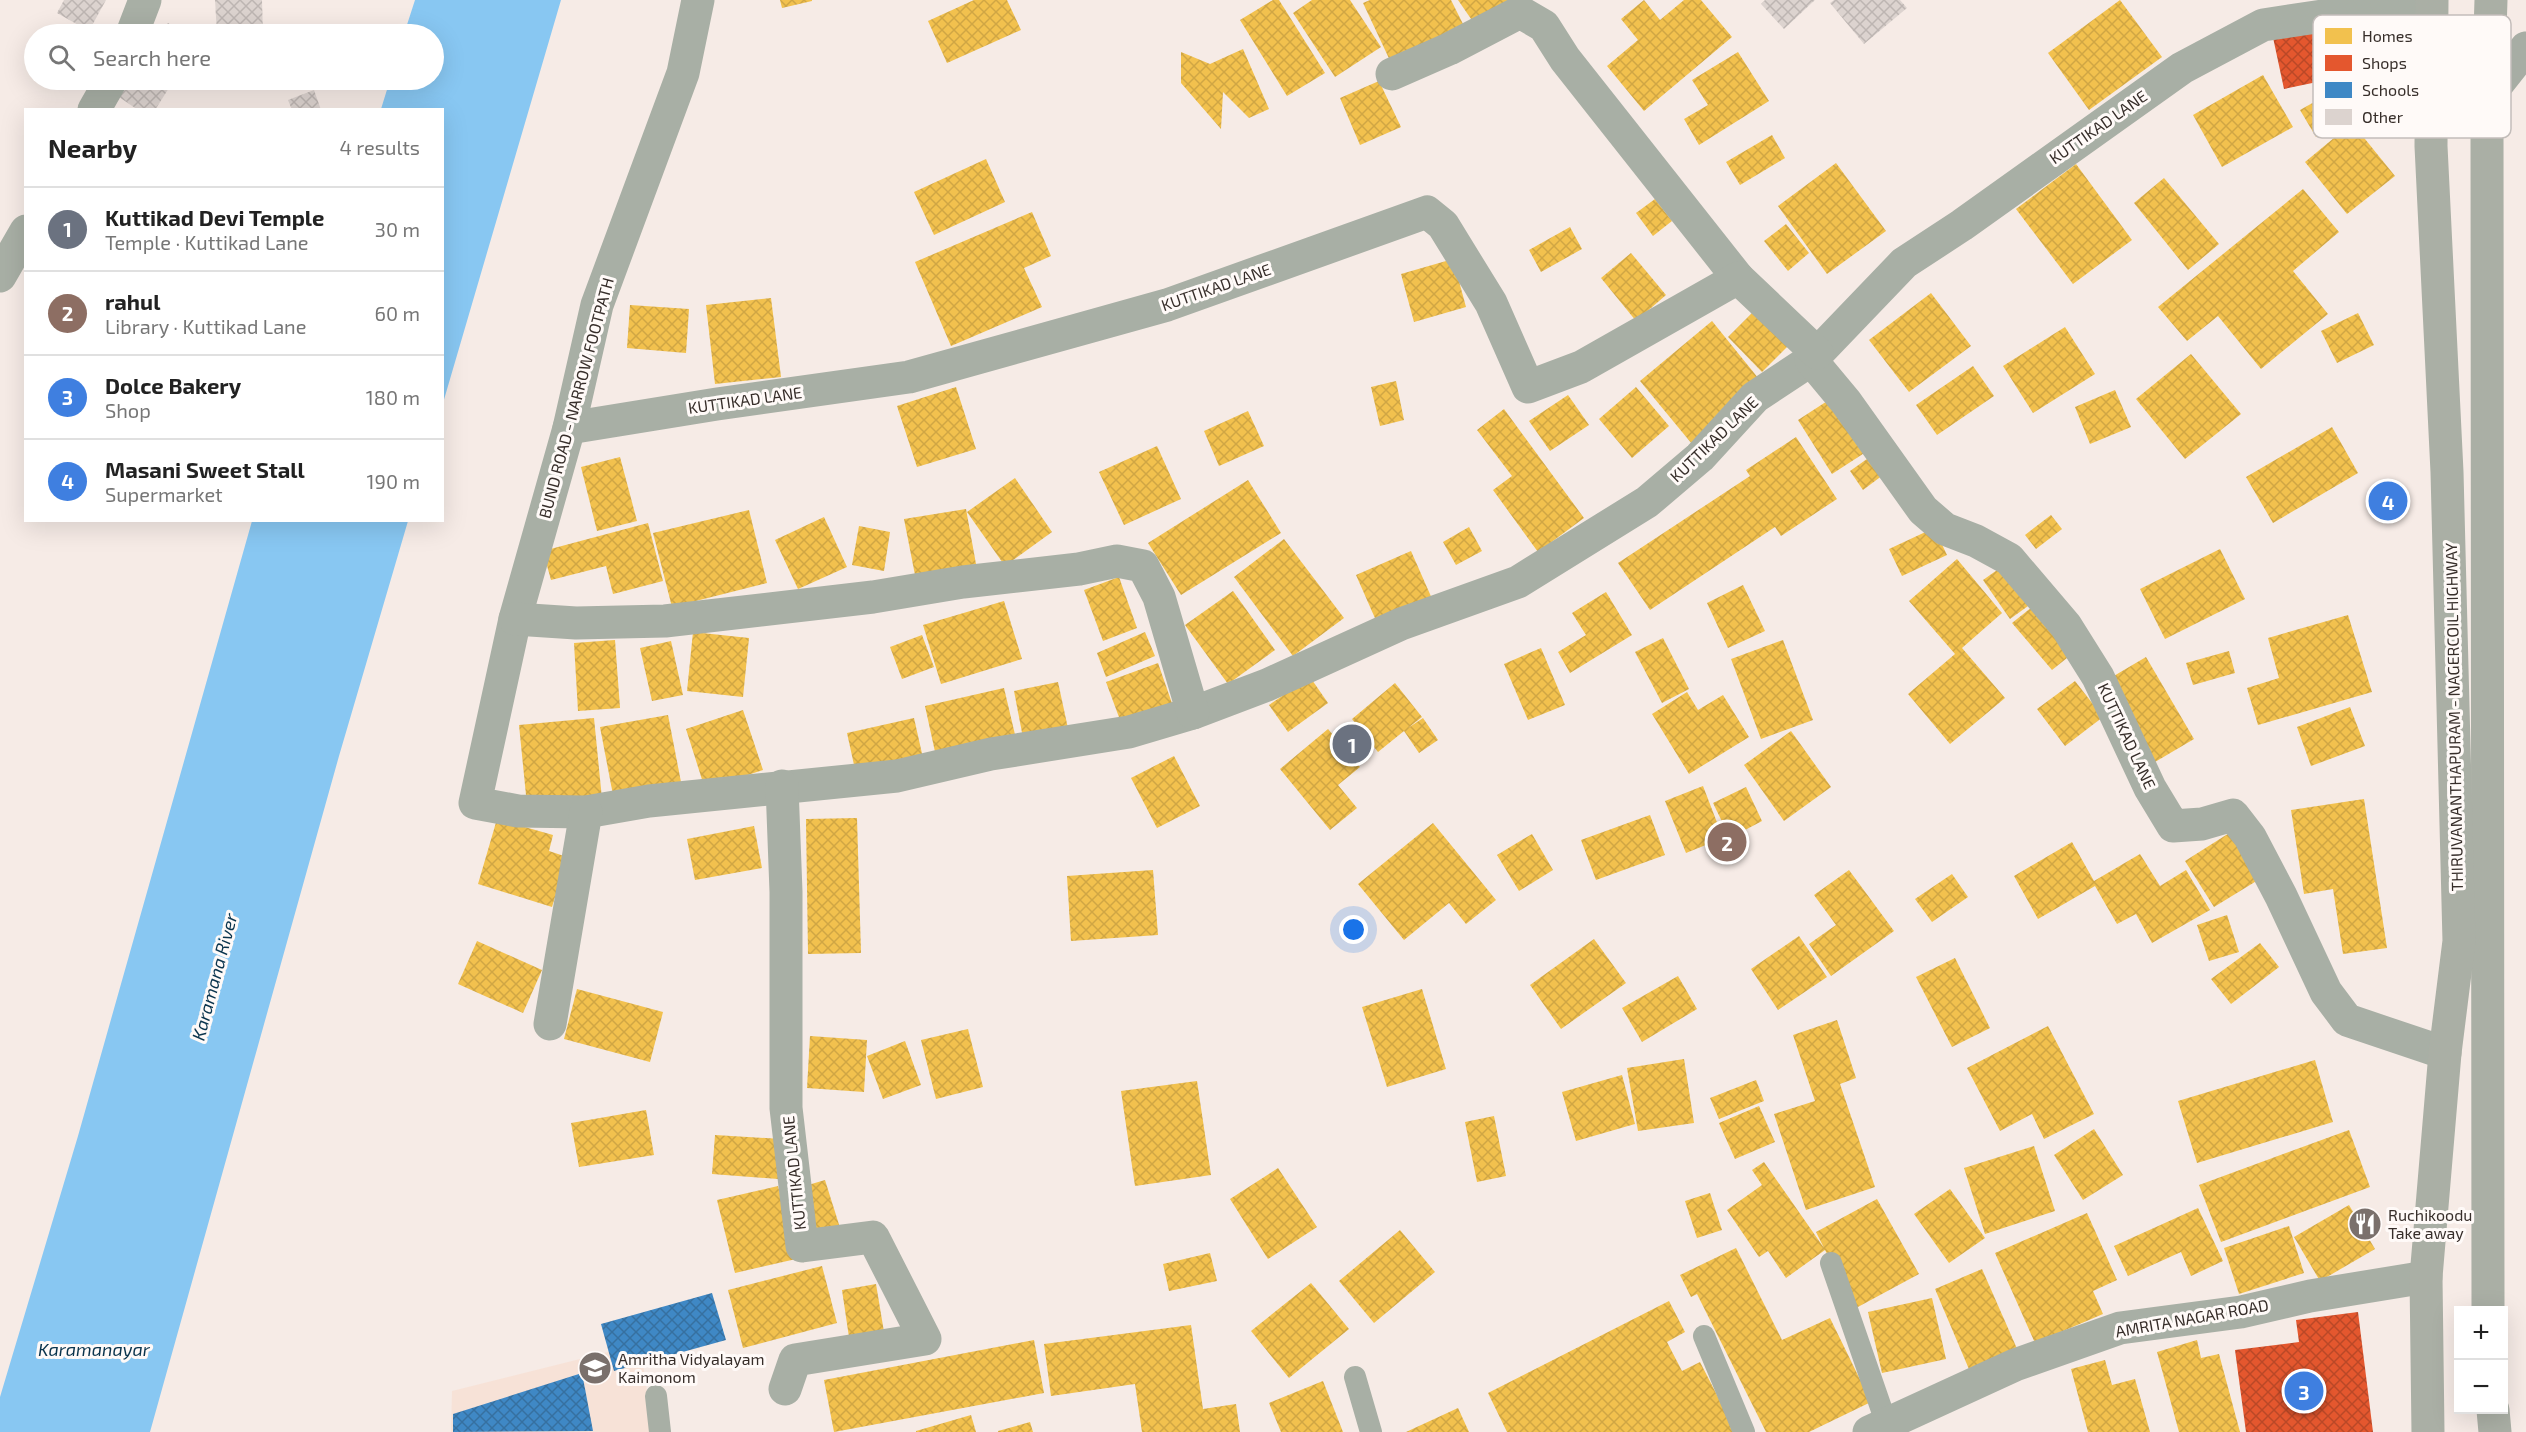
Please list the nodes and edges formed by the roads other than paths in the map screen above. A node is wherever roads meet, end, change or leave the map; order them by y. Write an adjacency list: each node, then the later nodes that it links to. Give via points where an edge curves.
1 (145, 0): 9 (street)
2 (698, 0): 21 (street, BUND ROAD - NARROW FOOTPATH, via 683,73 597,305)
3 (2430, 0): 5 (street, KUTTIKAD LANE); 6 (main road, THIRUVANANTHAPURAM - NAGERCOIL HIGHWAY)
4 (2491, 0): 7 (main road, THIRUVANANTHAPURAM - NAGERCOIL HIGHWAY)
5 (2330, 15)
6 (2430, 15)
7 (2491, 15)
8 (2313, 18): 20 (street, KUTTIKAD LANE, via 2263,25 2182,68 1904,263)
9 (136, 24)
10 (2526, 48): 11 (street)
11 (2511, 67)
12 (1392, 74): 19 (street, KUTTIKAD LANE, via 1520,12 1544,26)
13 (105, 90): 14 (street)
14 (95, 108)
15 (2431, 138): 28 (main road, THIRUVANANTHAPURAM - NAGERCOIL HIGHWAY, via 2447,472 2459,940)
16 (2488, 138): 31 (main road, THIRUVANANTHAPURAM - NAGERCOIL HIGHWAY)
17 (24, 234): 18 (street)
18 (0, 276)
19 (1738, 278): 20 (street, KUTTIKAD LANE); 21 (street, KUTTIKAD LANE, via 1581,367 1528,387 1491,303 1443,225 1427,212 1167,305 909,377)
20 (1814, 356): 23 (street, KUTTIKAD LANE, via 1755,397 1700,457 1647,502 1518,582 1401,624); 28 (street, KUTTIKAD LANE, via 1923,510 1945,529 2009,559 2066,626 2098,677 2150,788 2173,826 2202,824 2233,815 2250,837 2326,992 2347,1020)
21 (568, 428): 22 (street, BUND ROAD - NARROW FOOTPATH)
22 (515, 619): 23 (street, via 576,623 665,621 862,598 1118,561 1143,566 1159,597); 25 (street, BUND ROAD - NARROW FOOTPATH)
23 (1193, 713): 24 (street, KUTTIKAD LANE, via 1129,732 992,754 897,776)
24 (782, 786): 26 (street, KUTTIKAD LANE); 34 (street, KUTTIKAD LANE, via 786,1108 802,1246 873,1237 925,1339 795,1360)
25 (475, 803): 26 (street, KUTTIKAD LANE, via 518,811)
26 (586, 812): 27 (street)
27 (550, 1024)
28 (2445, 1053): 30 (main road, THIRUVANANTHAPURAM - NAGERCOIL HIGHWAY)
29 (1831, 1263): 37 (lane)
30 (2426, 1277): 37 (street, AMRITA NAGAR ROAD, via 2241,1312 2120,1328 2015,1365); 41 (main road, THIRUVANANTHAPURAM - NAGERCOIL HIGHWAY)
31 (2488, 1306)
32 (1704, 1336): 40 (lane)
33 (1355, 1377): 39 (lane)
34 (785, 1389)
35 (656, 1396): 38 (lane)
36 (2493, 1414): 42 (main road)
37 (1878, 1428)
38 (660, 1432)
39 (1371, 1432)
40 (1744, 1432)
41 (2428, 1432)
42 (2494, 1432)

